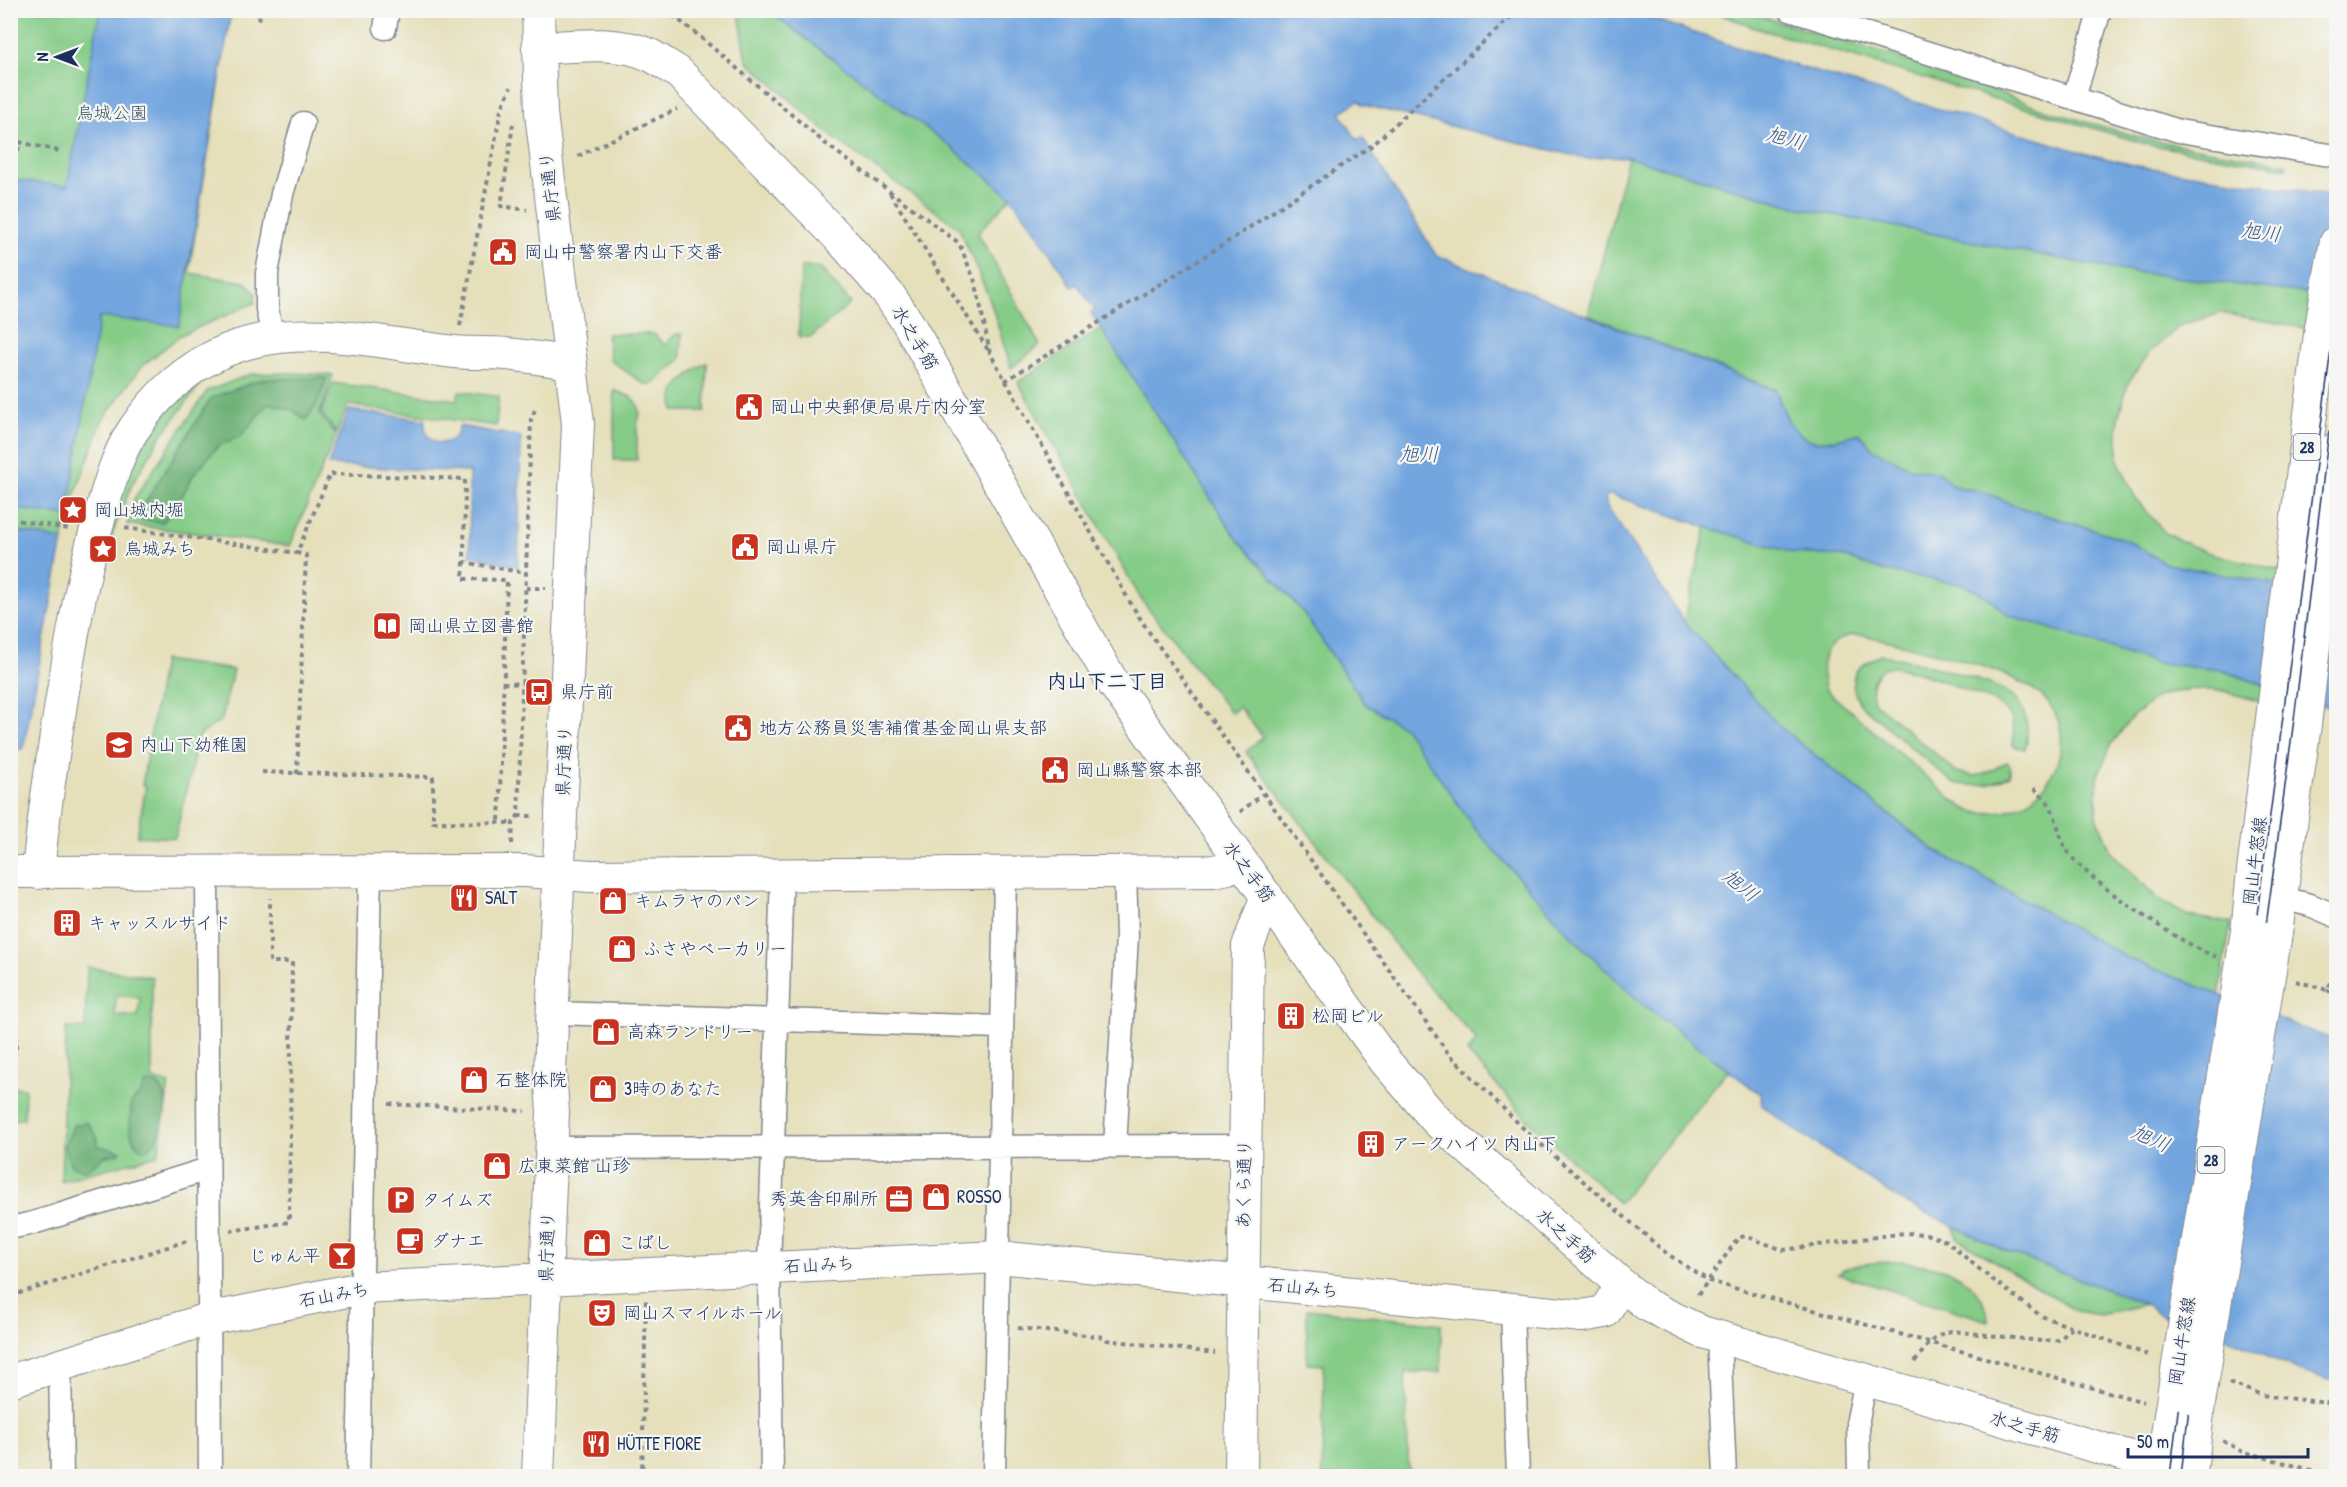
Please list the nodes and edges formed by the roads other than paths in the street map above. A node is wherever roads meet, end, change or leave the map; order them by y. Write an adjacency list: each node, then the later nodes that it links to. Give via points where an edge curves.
1 (538, 10): 4 (street, 県庁通り)
2 (1790, 10): 5 (street)
3 (2100, 10): 5 (street)
4 (538, 48): 11 (street, 県庁通り, via 541,113); 14 (street, 水之手筋, via 618,47 649,55 678,72 889,295 1113,683)
5 (2074, 98): 7 (street, via 2179,131)
6 (303, 123): 9 (street, via 282,194 267,273 267,309)
7 (2327, 154)
8 (2337, 243): 10 (main road, 岡山牛窓線 / 28)
9 (273, 338): 11 (street, via 337,336); 17 (street, via 226,351 181,376 147,411 119,459 90,548 41,832)
10 (2325, 349): 13 (main road, 岡山牛窓線 / 28)
11 (571, 363): 20 (street, 県庁通り, via 578,423)
12 (2337, 449): 13 (main road, 岡山牛窓線 / 28)
13 (2314, 559): 23 (main road, 岡山牛窓線 / 28, via 2306,714); 25 (main road, 岡山牛窓線 / 28, via 2274,708)
14 (1240, 861): 18 (street, via 1214,871); 22 (street, 水之手筋)
15 (207, 871): 16 (street); 17 (street); 34 (street)
16 (370, 871): 20 (street); 41 (street)
17 (24, 872)
18 (1125, 872): 19 (street); 32 (street, via 1127,936)
19 (1005, 873): 21 (street); 28 (street)
20 (560, 874): 21 (street); 26 (street, 県庁通り)
21 (782, 874): 27 (street)
22 (1267, 896): 30 (street, あくら通り, via 1248,946); 40 (street, 水之手筋, via 1385,1061 1437,1121)
23 (2281, 898): 24 (street, via 2310,904); 25 (main road, 岡山牛窓線 / 28)
24 (2337, 916)
25 (2261, 932): 48 (main road, 岡山牛窓線 / 28, bridge, via 2186,1394)
26 (553, 1013): 27 (street); 33 (street, 県庁通り)
27 (777, 1019): 28 (street); 31 (street)
28 (1001, 1027): 29 (street)
29 (999, 1146): 31 (street); 32 (street); 36 (street)
30 (1244, 1146): 32 (street); 39 (street, あくら通り)
31 (773, 1147): 33 (street); 37 (street)
32 (1115, 1147)
33 (551, 1148): 38 (street, 県庁通り)
34 (208, 1169): 35 (street); 43 (street)
35 (10, 1228)
36 (998, 1257): 37 (street, 石山みち); 39 (street, 石山みち); 54 (street)
37 (769, 1267): 38 (street, 石山みち); 53 (street)
38 (546, 1279): 41 (street, 石山みち); 52 (street, 県庁通り)
39 (1243, 1281): 42 (street, 石山みち); 55 (street, あくら通り)
40 (1620, 1284): 42 (street, 石山みち, via 1605,1312 1582,1316); 44 (street, 水之手筋, via 1647,1305)
41 (363, 1288): 43 (street, 石山みち); 51 (street)
42 (1512, 1310): 56 (street)
43 (208, 1318): 45 (street, 石山みち); 50 (street)
44 (1719, 1337): 46 (street, 水之手筋); 57 (street)
45 (60, 1365): 47 (street, 石山みち); 49 (street)
46 (1866, 1380): 48 (street, 水之手筋); 58 (street, via 1858,1419)
47 (10, 1381)
48 (2180, 1474)
49 (62, 1476)
50 (210, 1476)
51 (358, 1476)
52 (538, 1476)
53 (772, 1476)
54 (994, 1476)
55 (1241, 1476)
56 (1518, 1476)
57 (1725, 1476)
58 (1859, 1476)

